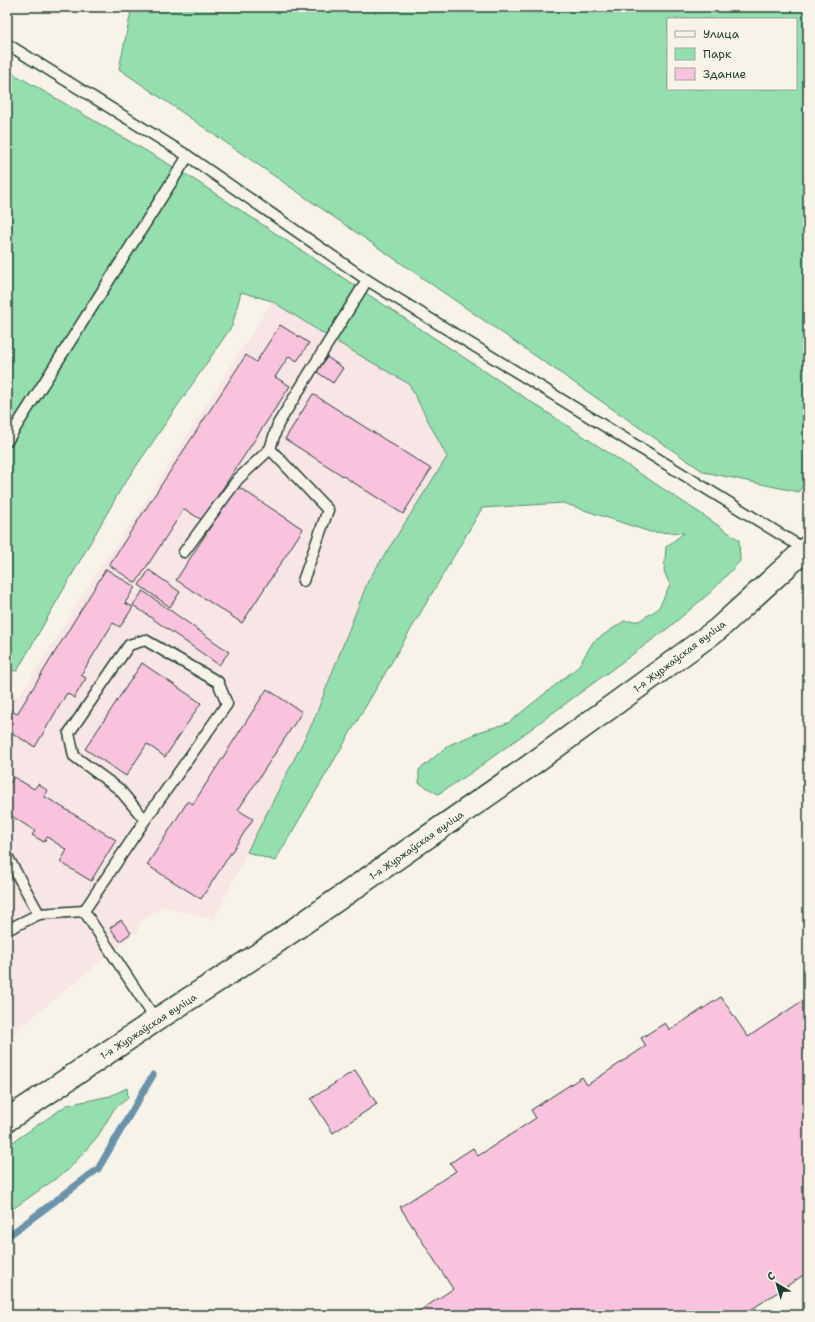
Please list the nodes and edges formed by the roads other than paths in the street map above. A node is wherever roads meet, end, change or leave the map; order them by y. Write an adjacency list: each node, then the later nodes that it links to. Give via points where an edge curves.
1 (7, 44): 2 (lane)
2 (188, 156): 3 (lane); 4 (lane)
3 (367, 280): 5 (lane, via 278,424); 6 (lane)
4 (7, 441)
5 (270, 450): 7 (lane, via 238,479); 8 (lane, via 328,510)
6 (807, 550): 14 (street, 1-я Журжаўская вуліца, via 718,629 534,763 262,952)
7 (184, 552)
8 (303, 581)
9 (145, 820): 9 (lane, via 227,704 218,682 145,640 129,645 69,733 74,756 119,789); 11 (lane)
10 (7, 856): 12 (lane)
11 (84, 911): 12 (lane); 14 (lane)
12 (39, 914): 13 (lane)
13 (7, 930)
14 (156, 1020): 15 (street, 1-я Журжаўская вуліца)
15 (7, 1120)

